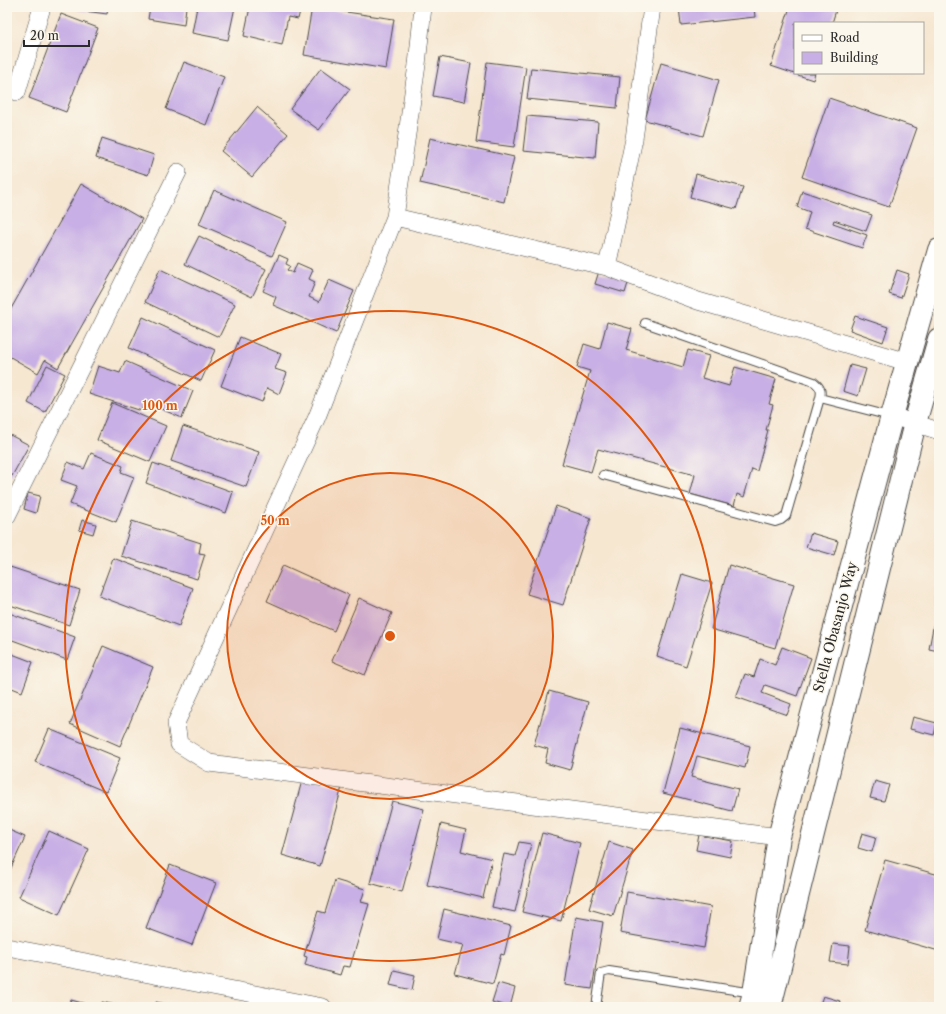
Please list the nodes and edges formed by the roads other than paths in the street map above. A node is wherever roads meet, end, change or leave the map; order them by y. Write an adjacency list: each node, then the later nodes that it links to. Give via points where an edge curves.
1 (42, 7): 4 (street)
2 (423, 7): 6 (street)
3 (652, 7): 8 (street, via 634,139)
4 (17, 92)
5 (178, 172): 17 (street)
6 (395, 217): 8 (street); 18 (street, via 317,417 176,723 179,744 209,762)
7 (939, 250): 11 (street, Stella Obasanjo Way)
8 (607, 267): 11 (street, via 698,301)
9 (645, 323): 12 (lane, via 814,382 819,386)
10 (939, 339): 14 (street)
11 (907, 362): 13 (street, Stella Obasanjo Way)
12 (820, 398): 13 (lane); 16 (lane, via 786,516 781,520 775,522)
13 (892, 416): 14 (street); 18 (street, Stella Obasanjo Way)
14 (915, 423): 15 (street); 23 (street)
15 (939, 431)
16 (603, 475)
17 (7, 516)
18 (779, 837): 20 (street, Stella Obasanjo Way)
19 (7, 947): 21 (street)
20 (752, 1000): 22 (lane, via 610,971 601,973)
21 (323, 1007)
22 (596, 1007)
23 (770, 1007)

